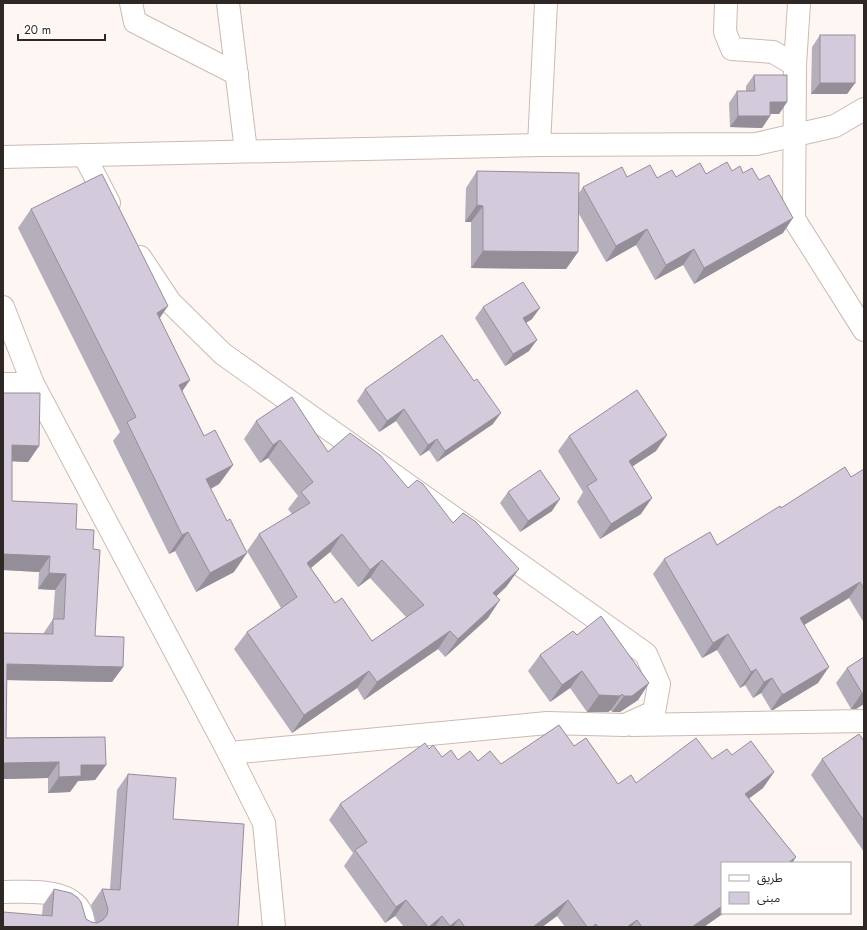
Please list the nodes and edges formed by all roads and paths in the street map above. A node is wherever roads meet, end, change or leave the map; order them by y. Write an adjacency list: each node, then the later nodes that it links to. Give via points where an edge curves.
1 (131, 3): 7 (street, via 135,22)
2 (228, 3): 7 (street)
3 (546, 3): 10 (street)
4 (726, 3): 6 (street, via 725,32 732,49 773,52)
5 (800, 3): 6 (street)
6 (795, 65): 9 (street)
7 (237, 74): 11 (street)
8 (864, 109): 9 (street, via 835,126)
9 (796, 136): 10 (street, via 756,144); 17 (street, via 794,219)
10 (539, 145): 11 (street)
11 (246, 151): 12 (street)
12 (84, 155): 13 (street); 14 (street)
13 (3, 157)
14 (118, 222)
15 (130, 241): 21 (street, via 170,302 223,354 646,654 659,684 654,712)
16 (3, 307): 19 (street)
17 (864, 330)
18 (3, 384): 19 (street)
19 (33, 384): 22 (street)
20 (864, 721): 21 (street)
21 (625, 725): 22 (street, via 546,723)
22 (230, 753): 25 (street, via 264,824)
23 (3, 892): 24 (street, via 57,894 75,904 84,917)
24 (84, 927)
25 (274, 927)

